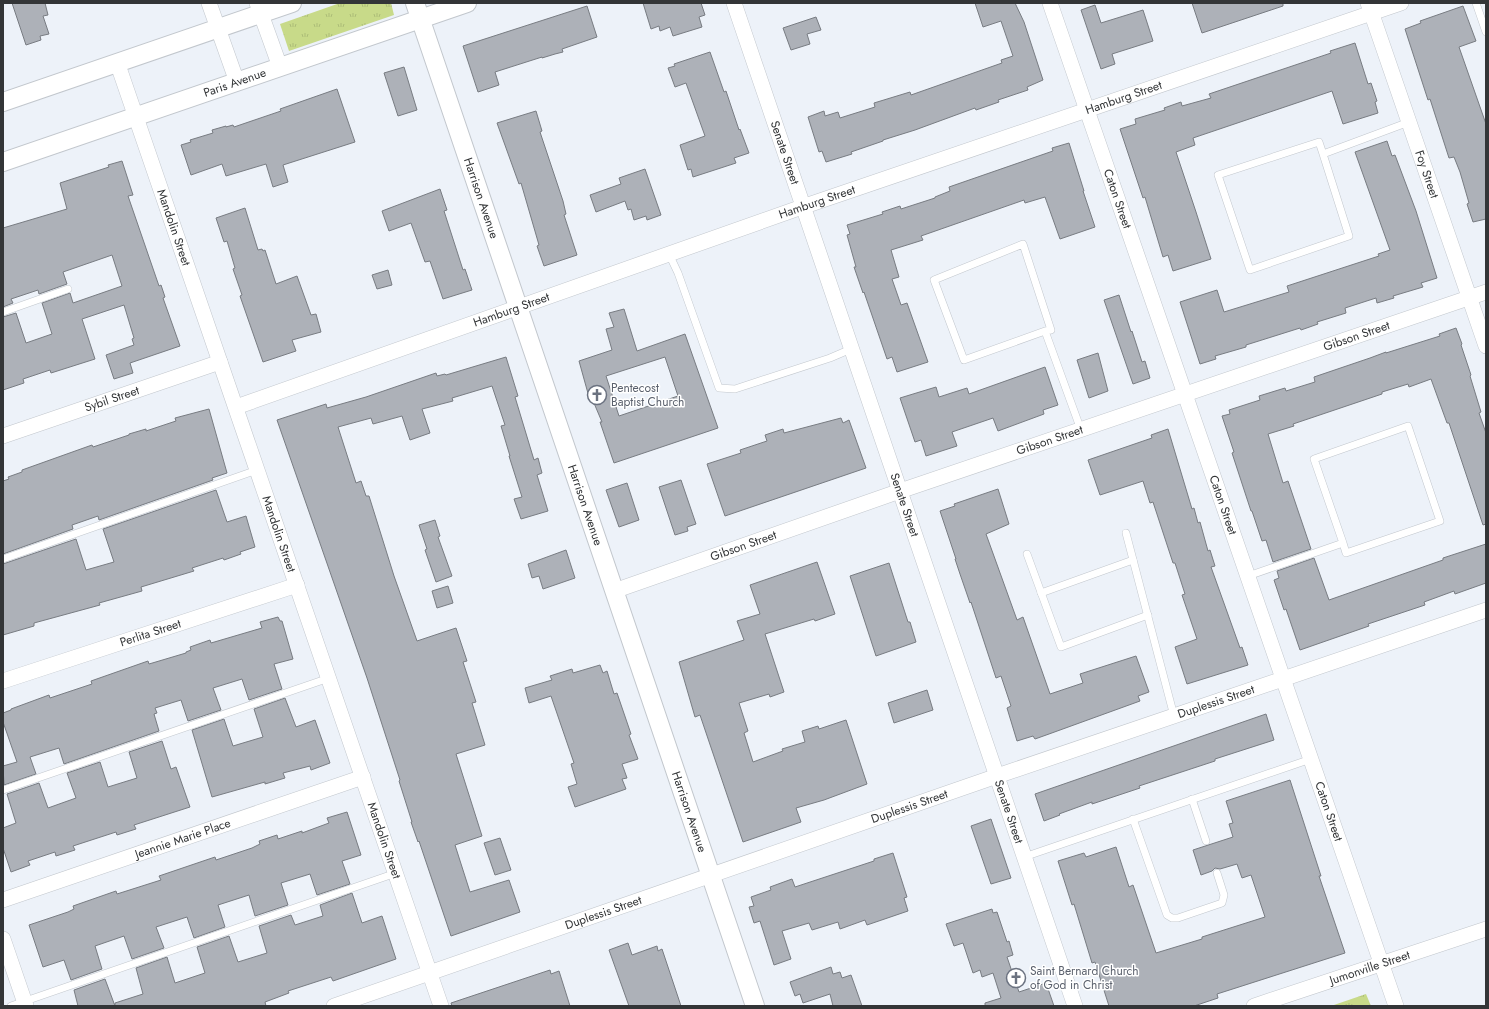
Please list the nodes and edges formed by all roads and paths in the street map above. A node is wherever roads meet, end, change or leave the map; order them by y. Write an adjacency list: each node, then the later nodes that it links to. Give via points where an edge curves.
1 (209, 3): 11 (street)
2 (292, 3): 8 (street)
3 (468, 3): 10 (street, Paris Avenue)
4 (734, 3): 22 (street, Senate Street)
5 (1050, 3): 17 (street, Caton Street)
6 (1401, 3): 9 (street, Hamburg Street)
7 (1476, 3): 12 (lane)
8 (259, 8): 11 (street); 14 (street)
9 (1370, 8): 17 (street, Hamburg Street); 19 (street, Foy Street)
10 (418, 11): 14 (street, Paris Avenue); 27 (street, Harrison Avenue)
11 (218, 28): 13 (street); 15 (street)
12 (1486, 32)
13 (117, 62): 16 (street); 18 (street, Mandolin Street)
14 (280, 67): 15 (street, Paris Avenue)
15 (237, 82): 18 (street, Paris Avenue)
16 (3, 102)
17 (1087, 110): 22 (street, Hamburg Street); 33 (street, Caton Street)
18 (136, 117): 21 (street, Paris Avenue); 32 (street, Mandolin Street)
19 (1409, 122): 20 (lane); 26 (street, Foy Street)
20 (1323, 154): 20 (lane, via 1349,236 1250,270 1218,175 1319,142)
21 (3, 162)
22 (802, 207): 23 (street, Hamburg Street); 31 (street, Senate Street)
23 (668, 254): 27 (street, Hamburg Street); 31 (lane, via 678,273 718,388 735,389)
24 (68, 289): 28 (lane)
25 (1486, 292): 26 (street, Gibson Street)
26 (1470, 297): 30 (street, Foy Street); 33 (street, Gibson Street)
27 (517, 308): 34 (street, Hamburg Street); 46 (street, Harrison Avenue)
28 (3, 312)
29 (1045, 331): 29 (lane, via 964,360 934,280 1023,244 1051,330); 35 (lane)
30 (1486, 346)
31 (851, 349): 38 (street, Senate Street)
32 (220, 362): 34 (street, Mandolin Street); 36 (street, Sybil Street)
33 (1186, 395): 35 (street, Gibson Street); 44 (street, Caton Street)
34 (236, 407): 37 (street, Mandolin Street)
35 (1081, 430): 38 (street, Gibson Street)
36 (3, 436)
37 (257, 470): 42 (lane); 45 (street, Mandolin Street)
38 (900, 492): 46 (street, Gibson Street); 55 (street, Senate Street)
39 (1126, 533): 43 (lane)
40 (1343, 543): 40 (lane, via 1314,459 1408,426 1440,522 1346,554); 44 (lane)
41 (1026, 554): 47 (lane)
42 (3, 559)
43 (1133, 560): 47 (lane); 49 (lane)
44 (1248, 576): 51 (street, Caton Street)
45 (297, 585): 50 (street, Mandolin Street); 52 (street, Perlita Street)
46 (614, 591): 64 (street, Harrison Avenue)
47 (1041, 593): 49 (lane, via 1062,647)
48 (1486, 610): 51 (street, Duplessis Street)
49 (1148, 614): 53 (lane)
50 (329, 678): 56 (street, Mandolin Street); 57 (lane)
51 (1283, 679): 53 (street, Duplessis Street); 54 (street, Caton Street)
52 (3, 681)
53 (1174, 716): 55 (street, Duplessis Street)
54 (1311, 759): 58 (lane); 68 (street, Caton Street)
55 (997, 776): 61 (street, Senate Street); 64 (street, Duplessis Street)
56 (363, 777): 62 (street, Mandolin Street); 65 (street, Jeannie Marie Place)
57 (3, 790)
58 (1192, 799): 59 (lane); 60 (lane)
59 (1133, 819): 61 (lane); 63 (lane, via 1167,915 1178,918 1222,903 1224,895)
60 (1206, 841)
61 (1024, 856): 74 (street, Senate Street)
62 (396, 873): 69 (street, Mandolin Street); 70 (lane)
63 (1217, 873)
64 (710, 875): 69 (street, Duplessis Street); 73 (street, Harrison Avenue)
65 (3, 900)
66 (1486, 929): 68 (street, Jumonville Street)
67 (3, 939): 70 (street)
68 (1381, 963): 75 (street, Jumonville Street); 76 (street, Caton Street)
69 (430, 973): 71 (street, Duplessis Street); 72 (street, Mandolin Street)
70 (20, 1005)
71 (334, 1006)
72 (441, 1006)
73 (755, 1006)
74 (1075, 1006)
75 (1254, 1006)
76 (1396, 1006)

